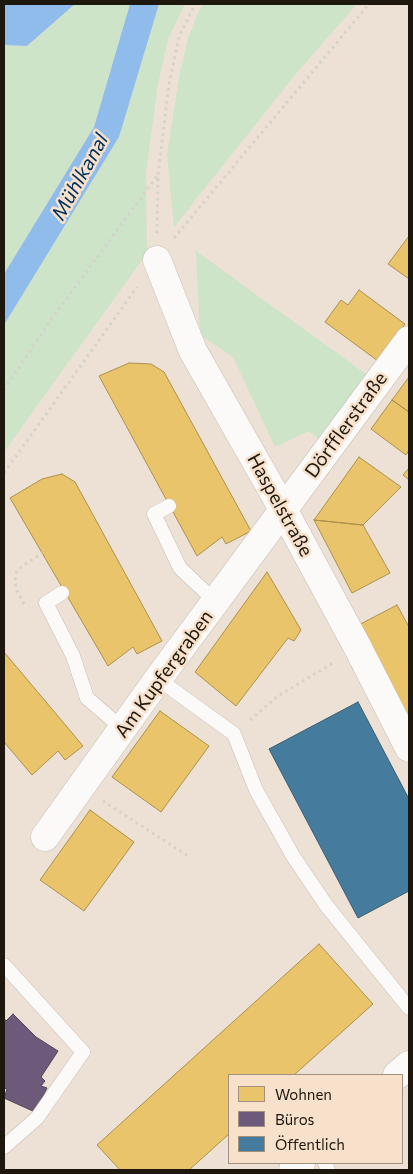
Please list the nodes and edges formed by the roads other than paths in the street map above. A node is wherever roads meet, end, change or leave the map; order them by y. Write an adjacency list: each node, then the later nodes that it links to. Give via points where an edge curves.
1 (157, 260): 4 (street, Haspelstraße, via 193,351)
2 (409, 340): 4 (street, Dörfflerstraße)
3 (170, 506): 6 (lane, via 154,514 180,568)
4 (284, 510): 6 (street, Am Kupfergraben); 9 (street, Haspelstraße)
5 (62, 593): 8 (lane, via 46,603 73,656 87,698)
6 (216, 602): 7 (street, Am Kupfergraben)
7 (158, 679): 8 (street, Am Kupfergraben); 12 (lane, via 234,734 256,790 293,856 326,906)
8 (123, 729): 10 (street, Am Kupfergraben)
9 (409, 748)
10 (45, 838)
11 (4, 965): 15 (lane, via 83,1052 37,1118)
12 (409, 1008)
13 (409, 1064): 14 (street)
14 (398, 1074)
15 (4, 1147)

